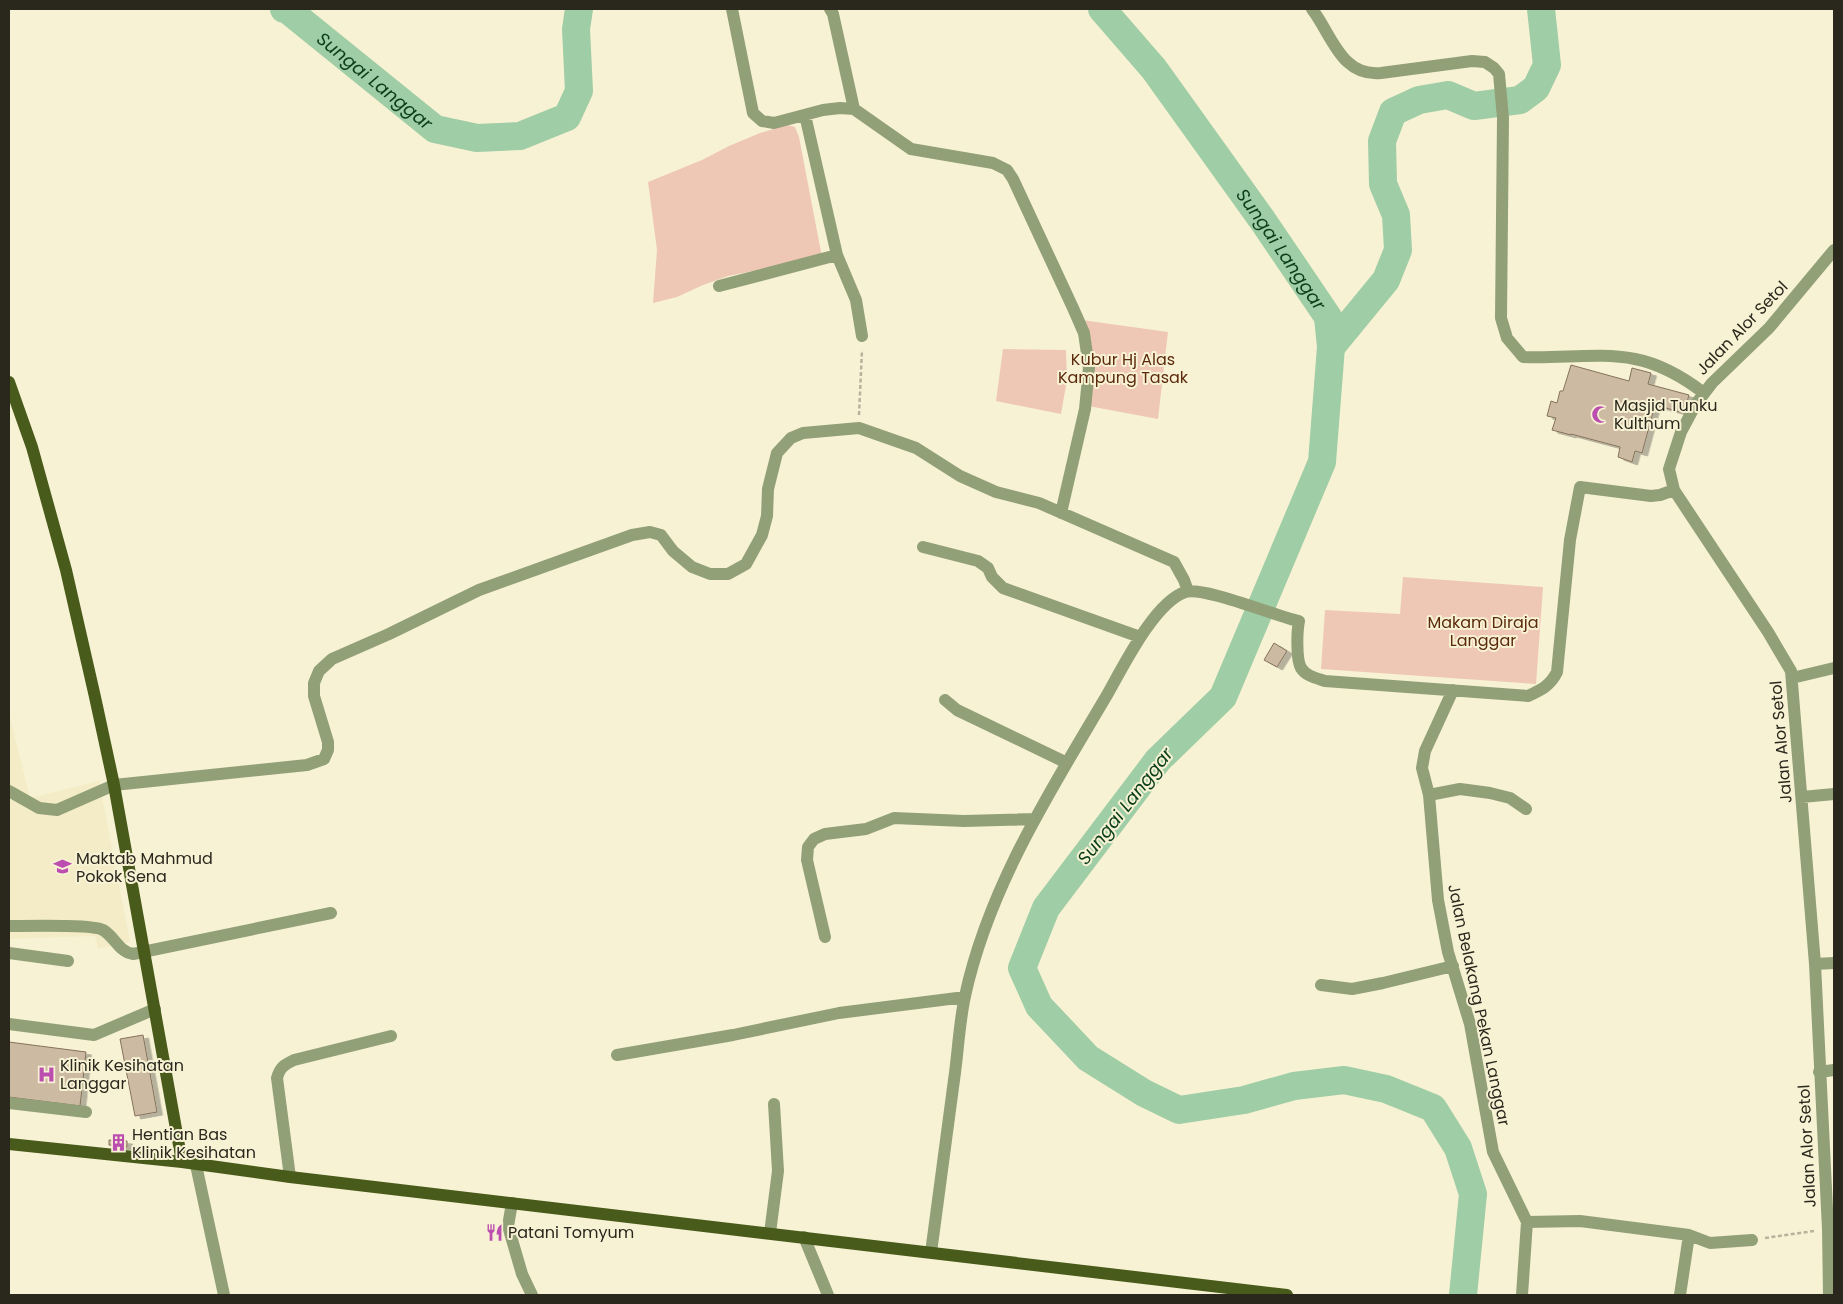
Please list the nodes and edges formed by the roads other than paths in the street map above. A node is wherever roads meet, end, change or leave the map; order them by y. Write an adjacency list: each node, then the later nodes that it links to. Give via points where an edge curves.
1 (732, 9): 5 (street, via 753,113 762,121 774,123)
2 (830, 9): 4 (street)
3 (1312, 9): 11 (street, via 1339,52 1360,72 1381,74 1472,61 1485,62 1499,74 1503,118 1501,318 1506,338 1523,357 1635,359 1677,374)
4 (854, 109): 5 (street, via 840,108); 13 (street, via 911,149 993,163 1007,170 1013,180 1084,333 1089,368 1085,409)
5 (805, 116): 7 (street)
6 (1834, 250): 11 (street, Jalan Alor Setol, via 1769,328)
7 (837, 254): 8 (street); 9 (street, via 856,300)
8 (719, 286)
9 (862, 336)
10 (9, 382): 22 (main road, via 32,447 66,570)
11 (1704, 393): 12 (street, Jalan Alor Setol, via 1681,432 1668,469)
12 (1674, 490): 18 (street, Jalan Alor Setol, via 1768,632); 19 (street, via 1651,496 1580,487 1570,540 1553,681 1528,696)
13 (1061, 513): 15 (street, via 1174,562); 22 (street, via 1040,503 996,492 960,476 916,448 859,428 804,433 791,438 777,453 762,535 746,564 728,574 710,574 692,567 673,551 661,535 650,532 632,534 479,590 332,659 319,670 314,683 314,696 328,742 324,759 307,766)
14 (923, 547): 16 (street, via 978,561 988,568 1003,588)
15 (1188, 591): 16 (street, via 1174,596); 19 (street, via 1210,594 1299,621 1298,658 1301,668 1311,677 1325,681)
16 (1140, 638): 21 (street)
17 (1834, 668): 18 (street)
18 (1792, 678): 26 (street, Jalan Alor Setol)
19 (1453, 690): 25 (street, Jalan Belakang Pekan Langgar, via 1425,751 1422,768)
20 (945, 700): 21 (street, via 957,710)
21 (1067, 763): 28 (street)
22 (114, 784): 23 (street, via 58,810 38,808); 33 (main road)
23 (9, 791)
24 (1834, 794): 26 (street)
25 (1429, 795): 27 (street, via 1460,789 1490,793 1510,798); 37 (street, Jalan Belakang Pekan Langgar, via 1438,900)
26 (1802, 797): 36 (street, Jalan Alor Setol)
27 (1526, 809)
28 (1034, 819): 31 (street, via 894,818 866,829 825,834 814,839 808,847 807,860); 39 (street, via 982,938)
29 (331, 913): 33 (street)
30 (9, 926): 33 (street, via 102,929 125,953)
31 (825, 937)
32 (9, 952): 34 (street)
33 (144, 952): 40 (main road)
34 (68, 961)
35 (1834, 963): 36 (street)
36 (1815, 964): 45 (street, Jalan Alor Setol)
37 (1453, 966): 38 (street, via 1352,989); 54 (street, Jalan Belakang Pekan Langgar, via 1470,1024 1493,1152)
38 (1321, 985)
39 (965, 997): 43 (street, via 839,1013); 60 (street)
40 (155, 1010): 41 (street, via 94,1035); 50 (main road)
41 (9, 1024)
42 (391, 1036): 52 (street, via 294,1060 279,1070 277,1078)
43 (616, 1055)
44 (1834, 1070): 45 (street)
45 (1819, 1072): 55 (street, Jalan Alor Setol)
46 (9, 1103): 48 (street)
47 (774, 1104): 56 (street, via 778,1171)
48 (86, 1112)
49 (9, 1144): 50 (main road)
50 (182, 1162): 51 (main road)
51 (196, 1165): 52 (main road); 61 (street)
52 (290, 1177): 53 (main road)
53 (512, 1203): 56 (main road); 62 (street, via 508,1226)
54 (1527, 1222): 57 (street, via 1580,1221); 65 (street, Jalan Belakang Pekan Langgar)
55 (1831, 1228): 67 (street, Jalan Alor Setol)
56 (770, 1233): 58 (main road)
57 (1689, 1235): 59 (street, via 1710,1243); 66 (street)
58 (804, 1237): 60 (main road); 63 (street)
59 (1752, 1240)
60 (931, 1252): 64 (main road)
61 (224, 1295)
62 (532, 1295)
63 (828, 1295)
64 (1288, 1295)
65 (1522, 1295)
66 (1680, 1295)
67 (1829, 1295)

